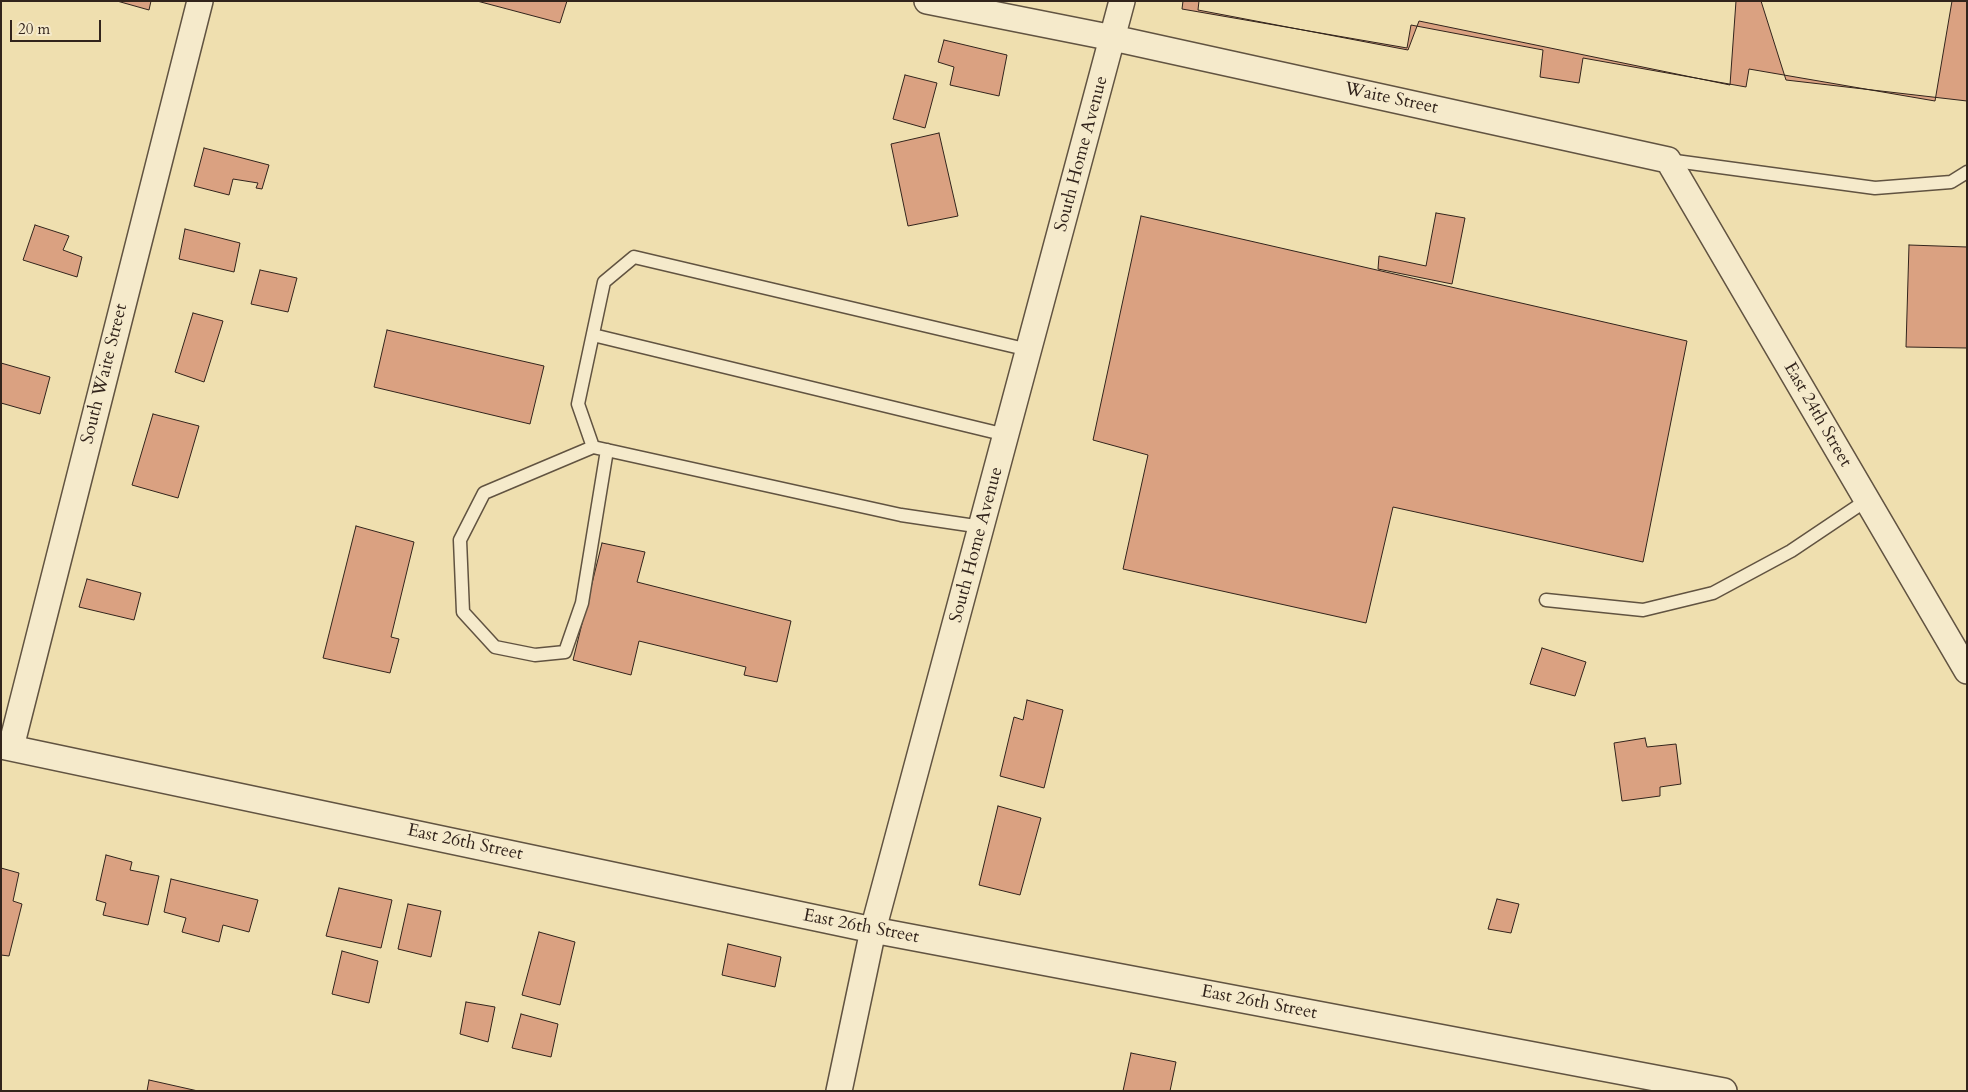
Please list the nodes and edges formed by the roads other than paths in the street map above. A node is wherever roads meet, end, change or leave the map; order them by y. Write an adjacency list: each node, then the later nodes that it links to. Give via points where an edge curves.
1 (200, 1): 16 (street, South Waite Street)
2 (927, 1): 4 (street)
3 (1122, 1): 4 (street, South Home Avenue)
4 (1113, 38): 5 (street, Waite Street); 8 (street, South Home Avenue)
5 (1668, 160): 6 (lane, via 1875,188 1951,182); 12 (street, East 24th Street)
6 (1967, 172)
7 (593, 335): 8 (lane, via 604,282 634,257); 9 (lane); 10 (lane, via 578,404)
8 (1029, 350): 9 (street, South Home Avenue)
9 (1006, 434): 13 (street, South Home Avenue)
10 (594, 447): 11 (lane); 11 (lane, via 484,493 460,540 463,612 496,647 535,654 565,652 582,603)
11 (607, 450): 13 (lane, via 901,515)
12 (1867, 500): 14 (lane, via 1792,551 1713,593 1643,610); 15 (street, East 24th Street)
13 (982, 527): 17 (street, South Home Avenue)
14 (1546, 600)
15 (1967, 671)
16 (6, 746): 17 (street, East 26th Street)
17 (873, 930): 18 (street, East 26th Street); 19 (street, South Home Avenue)
18 (1657, 1084): 20 (street, East 26th Street)
19 (839, 1091)
20 (1724, 1091)

